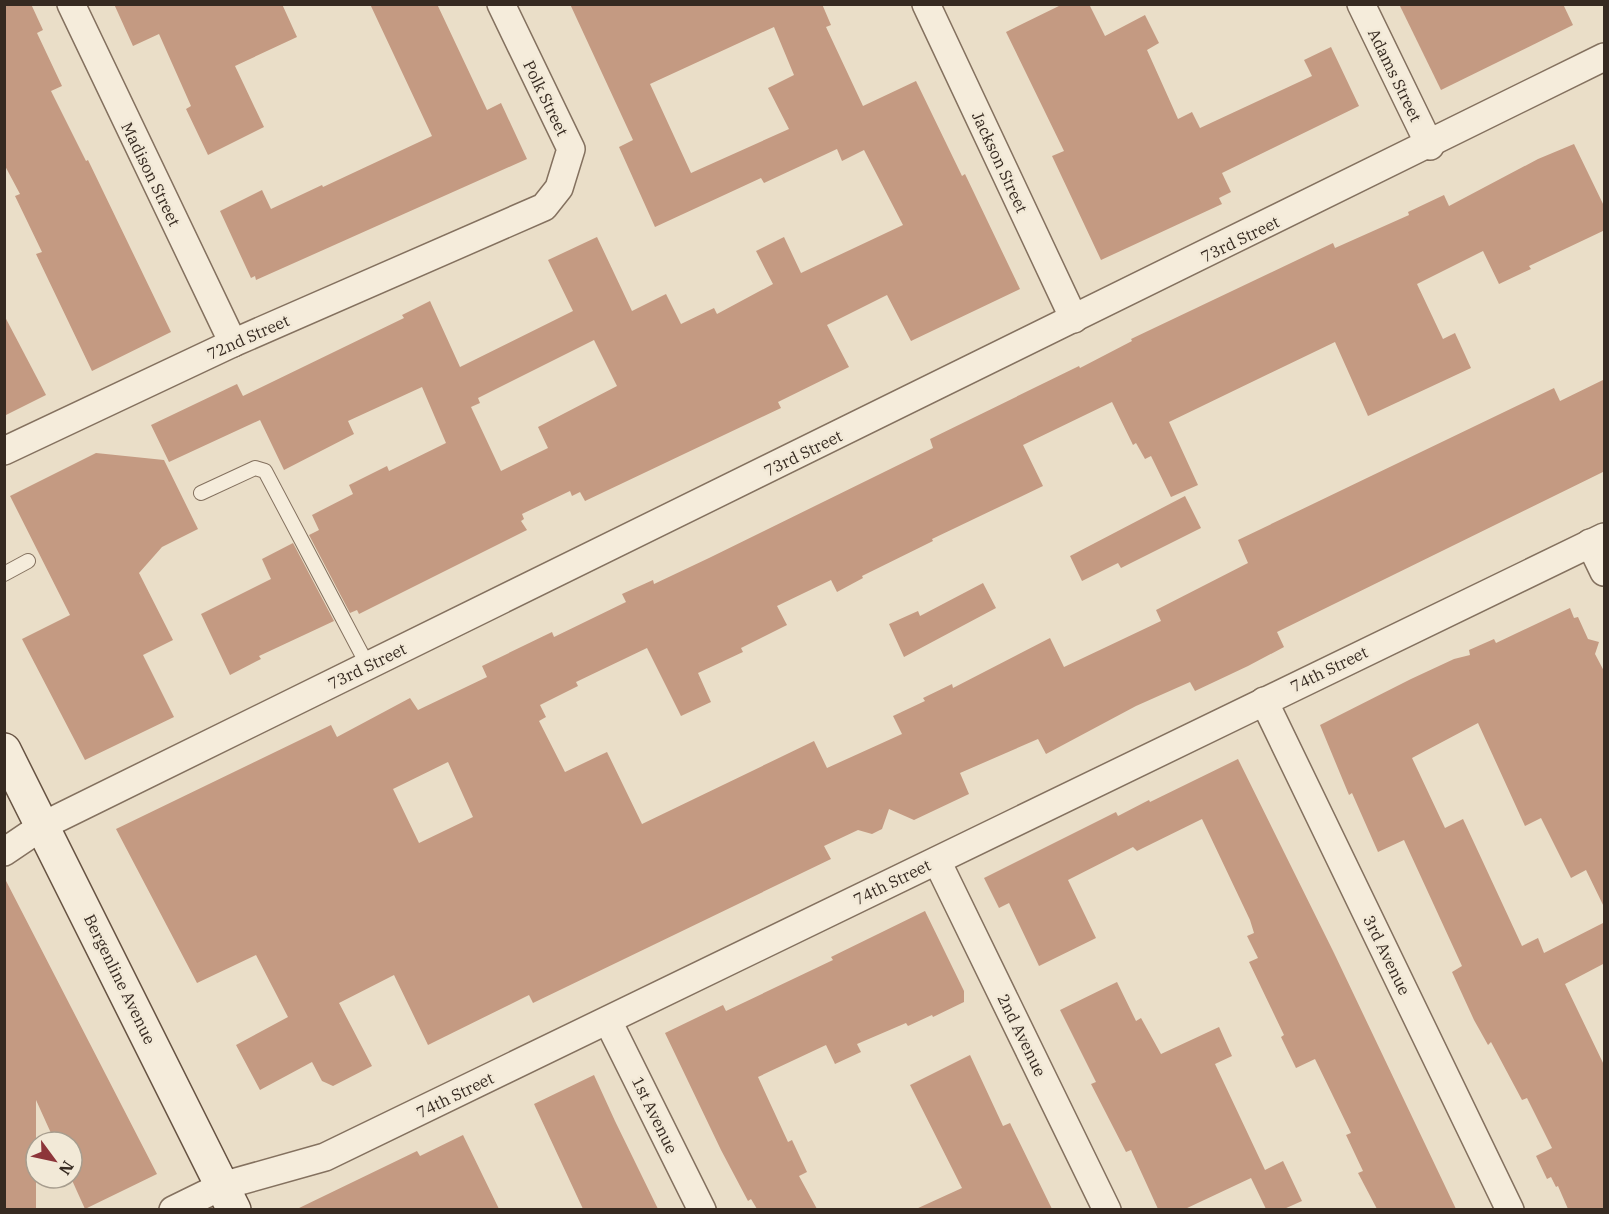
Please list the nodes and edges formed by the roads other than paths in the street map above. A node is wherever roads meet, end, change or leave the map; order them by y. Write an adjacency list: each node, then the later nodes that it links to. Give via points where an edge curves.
1 (71, 4): 9 (street, Madison Street)
2 (501, 4): 7 (street, Polk Street, via 571,149 559,188 544,207)
3 (926, 4): 8 (street, Jackson Street)
4 (1361, 4): 6 (street, Adams Street)
5 (1605, 57): 6 (street, 73rd Street)
6 (1430, 146): 8 (street, 73rd Street)
7 (494, 226): 9 (street, 72nd Street)
8 (1074, 319): 16 (street, 73rd Street)
9 (232, 343): 10 (street, 72nd Street)
10 (4, 451)
11 (201, 493): 16 (lane, via 255,468 266,471)
12 (1597, 540): 14 (street); 17 (street, 74th Street)
13 (28, 561): 15 (lane)
14 (1605, 572)
15 (4, 574)
16 (368, 666): 19 (street, 73rd Street)
17 (1264, 701): 21 (street, 74th Street); 27 (street, 3rd Avenue)
18 (4, 750): 19 (street, Bergenline Avenue)
19 (44, 825): 20 (street, 73rd Street); 23 (street, Bergenline Avenue)
20 (4, 852)
21 (937, 861): 22 (street, 74th Street); 26 (street, 2nd Avenue)
22 (608, 1021): 23 (street, 74th Street, via 325,1157); 25 (street, 1st Avenue)
23 (228, 1198): 24 (street, 74th Street)
24 (173, 1209)
25 (702, 1209)
26 (1107, 1209)
27 (1510, 1209)

